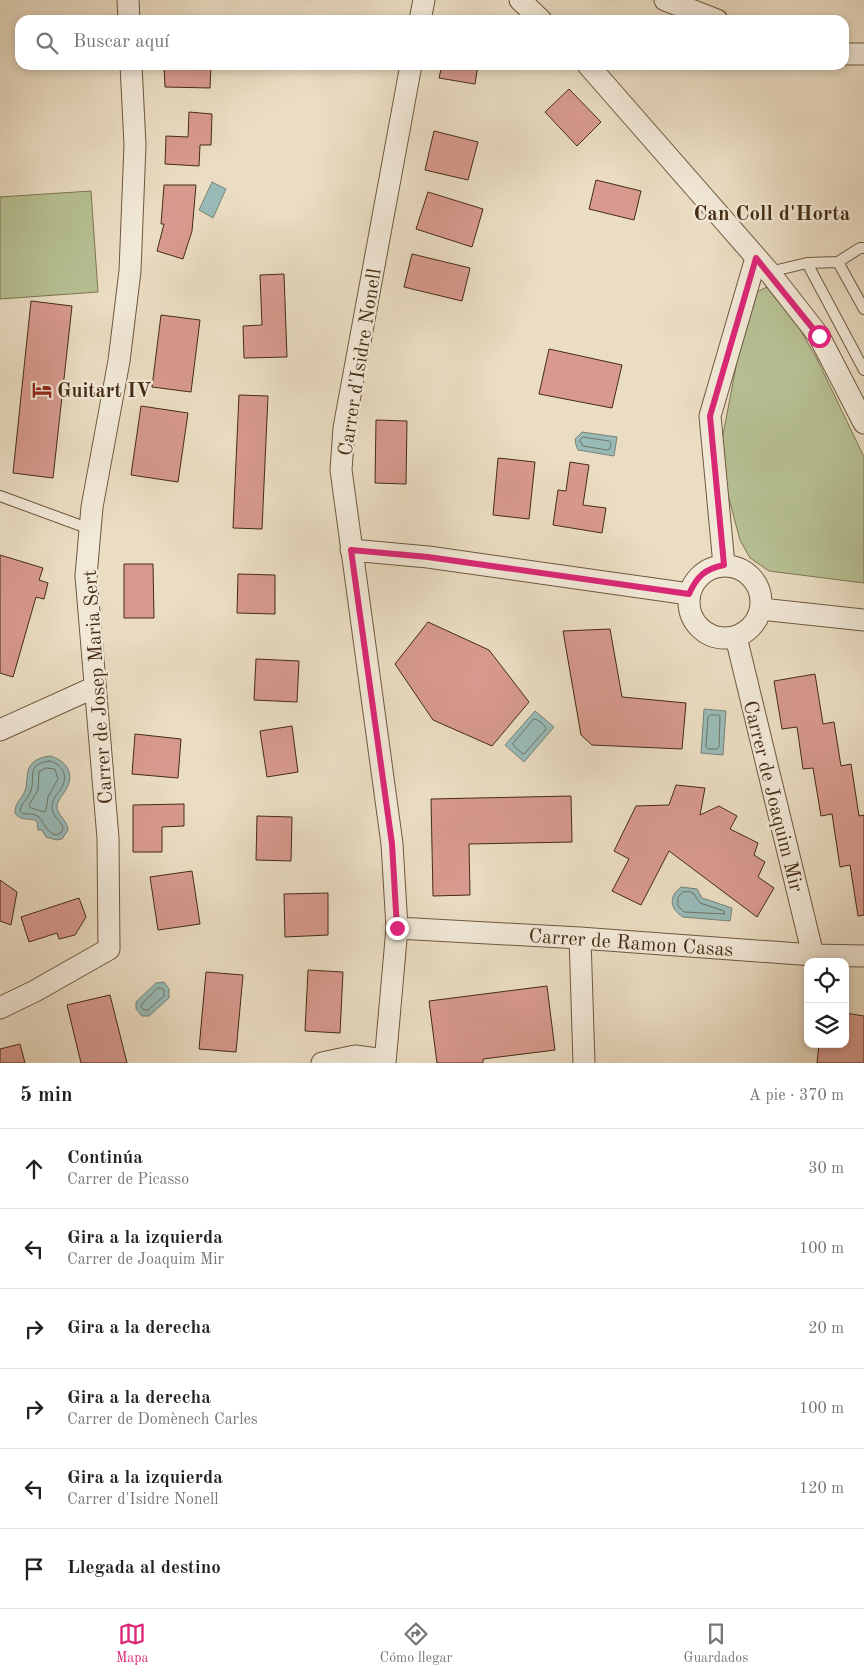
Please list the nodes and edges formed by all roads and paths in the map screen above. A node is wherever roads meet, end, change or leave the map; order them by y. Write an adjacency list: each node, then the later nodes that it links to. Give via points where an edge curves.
1 (128, 0): 5 (street)
2 (424, 0): 6 (street)
3 (520, 0): 7 (street)
4 (666, 0): 8 (street)
5 (129, 15)
6 (421, 15)
7 (536, 15)
8 (704, 15)
9 (849, 54): 10 (street)
10 (864, 54)
11 (131, 70): 22 (street, Carrer de Josep Maria Sert, via 135,145 130,271)
12 (411, 70): 23 (street, Carrer d'Isidre Nonell, via 344,428 341,470)
13 (592, 70): 17 (street)
14 (864, 248): 15 (lane)
15 (838, 262): 16 (lane); 18 (lane)
16 (807, 263): 17 (lane); 19 (lane)
17 (763, 265): 20 (street, via 819,336); 24 (street, via 710,416)
18 (864, 309)
19 (864, 370)
20 (864, 422)
21 (0, 496): 22 (lane)
22 (90, 529): 29 (street, Carrer de Josep Maria Sert, via 86,576)
23 (351, 550): 25 (street, via 428,557); 31 (street, Carrer d'Isidre Nonell, via 392,844)
24 (724, 565): 25 (street, via 712,567 702,574); 26 (street, via 745,571 754,578 762,599)
25 (689, 594): 28 (street, via 693,619 701,629 711,636)
26 (761, 610): 27 (street); 28 (street, via 752,627)
27 (864, 620)
28 (736, 637): 33 (street, Carrer de Joaquim Mir)
29 (95, 687): 30 (street); 35 (street, Carrer de Josep Maria Sert, via 108,838 109,949)
30 (0, 730)
31 (397, 928): 32 (street, Carrer de Ramon Casas); 36 (street, Carrer d'Isidre Nonell)
32 (580, 938): 33 (street, Carrer de Ramon Casas); 38 (street)
33 (813, 954): 34 (street, Carrer de Ramon Casas)
34 (864, 956)
35 (0, 1008)
36 (385, 1061): 37 (street, via 355,1056)
37 (322, 1063)
38 (584, 1063)

